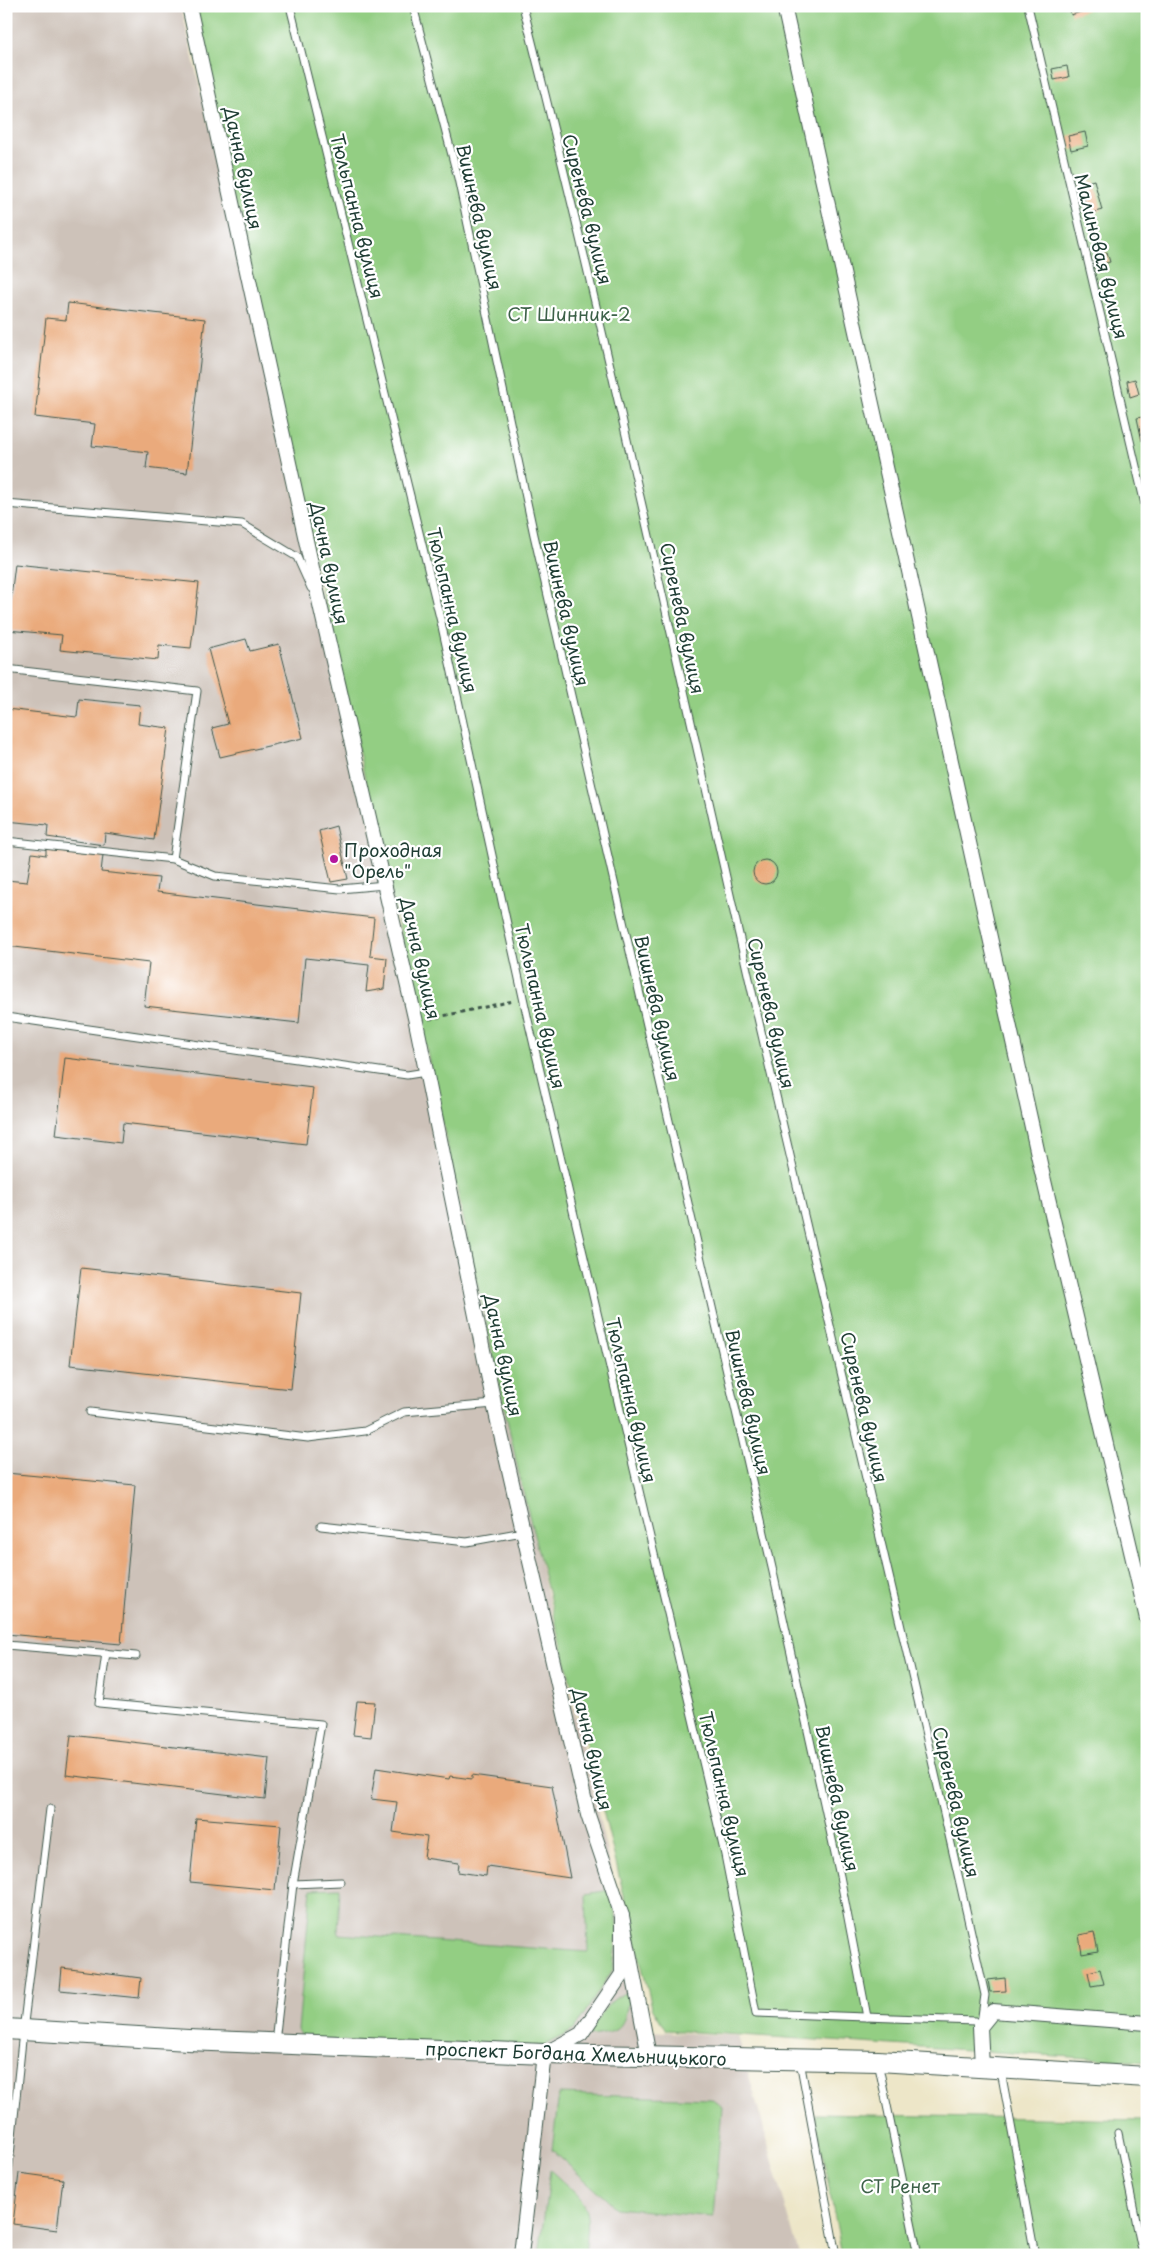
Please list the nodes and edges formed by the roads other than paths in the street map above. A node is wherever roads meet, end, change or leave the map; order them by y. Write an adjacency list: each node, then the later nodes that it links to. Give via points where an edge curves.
1 (189, 6): 9 (street, Дачна вулиця)
2 (290, 6): 28 (lane, Тюльпанна вулиця, via 441,622 524,999 725,1855 756,2013)
3 (413, 6): 28 (lane, Вишнева вулиця, via 458,178 534,535 773,1572 840,1876)
4 (523, 6): 30 (lane, Сиренева вулиця, via 628,437 760,1028 939,1788 985,1995)
5 (784, 6): 20 (street, via 1041,1168)
6 (1028, 6): 8 (lane, Малиновая вулиця)
7 (6, 504): 9 (lane, via 242,524 297,557)
8 (1147, 513)
9 (321, 609): 13 (street, Дачна вулиця)
10 (6, 670): 12 (lane, via 197,691)
11 (6, 841): 12 (lane)
12 (173, 860): 13 (lane, via 215,876 340,889)
13 (385, 884): 15 (street, Дачна вулиця)
14 (6, 1017): 15 (lane, via 407,1075)
15 (426, 1072): 16 (street, Дачна вулиця)
16 (494, 1404): 17 (lane, via 404,1412 365,1431 308,1438); 19 (street, Дачна вулиця)
17 (90, 1412)
18 (322, 1526): 19 (lane, via 467,1542)
19 (523, 1532): 27 (street, Дачна вулиця, via 588,1815)
20 (1147, 1619)
21 (6, 1645): 22 (lane)
22 (106, 1653): 23 (lane); 26 (lane, via 99,1703 321,1724)
23 (136, 1656)
24 (50, 1809): 31 (lane)
25 (341, 1882): 26 (lane)
26 (292, 1884): 32 (lane)
27 (622, 1916): 33 (street, via 622,1974 581,2034); 34 (street)
28 (867, 2017): 30 (lane, via 974,2021)
29 (1147, 2023): 30 (street, via 993,2011)
30 (980, 2027): 37 (street)
31 (14, 2030): 32 (main road, проспект Богдана Хмельницького); 40 (lane)
32 (275, 2043): 33 (main road, проспект Богдана Хмельницького)
33 (544, 2054): 34 (main road, проспект Богдана Хмельницького); 41 (street)
34 (649, 2056): 35 (main road, проспект Богдана Хмельницького)
35 (800, 2059): 36 (main road, проспект Богдана Хмельницького); 42 (lane)
36 (878, 2061): 37 (main road, проспект Богдана Хмельницького); 43 (lane)
37 (991, 2068): 38 (main road, проспект Богдана Хмельницького); 44 (lane)
38 (1147, 2077)
39 (1118, 2133): 45 (lane)
40 (7, 2184)
41 (521, 2255)
42 (836, 2255)
43 (918, 2255)
44 (1035, 2255)
45 (1143, 2255)

